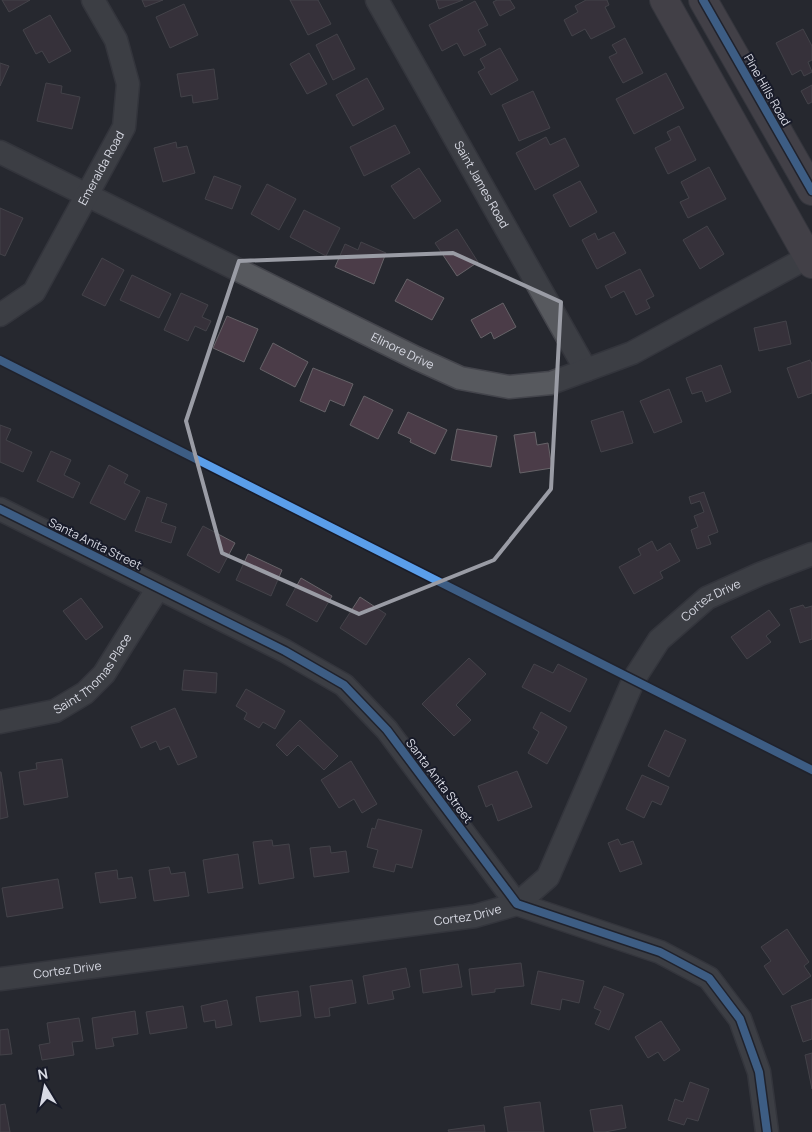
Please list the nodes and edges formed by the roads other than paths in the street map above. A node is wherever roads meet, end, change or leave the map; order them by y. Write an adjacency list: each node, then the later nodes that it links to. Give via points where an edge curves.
1 (93, 0): 7 (street, Emeralda Road, via 116,40 128,84 124,127)
2 (377, 0): 10 (street, Saint James Road)
3 (664, 0): 8 (main road)
4 (703, 0): 6 (main road, Pine Hills Road)
5 (0, 152): 7 (street, Elinore Drive)
6 (812, 191)
7 (88, 194): 9 (street, Emeralda Road, via 34,292); 10 (street, Elinore Drive, via 460,378 509,387 551,383)
8 (811, 259): 10 (street, Elinore Drive, via 632,353)
9 (0, 315)
10 (586, 370)
11 (0, 509): 13 (street, Santa Anita Street)
12 (812, 554): 15 (street, Cortez Drive, via 707,598 659,640 634,679 548,877)
13 (158, 588): 14 (street, Saint Thomas Place, via 104,674 85,693 55,712); 15 (street, Santa Anita Street, via 285,651 344,685 387,730)
14 (0, 722)
15 (517, 904): 16 (street, Cortez Drive, via 475,916); 17 (street, via 660,952 709,978 740,1019 759,1072)
16 (0, 979)
17 (768, 1132)

